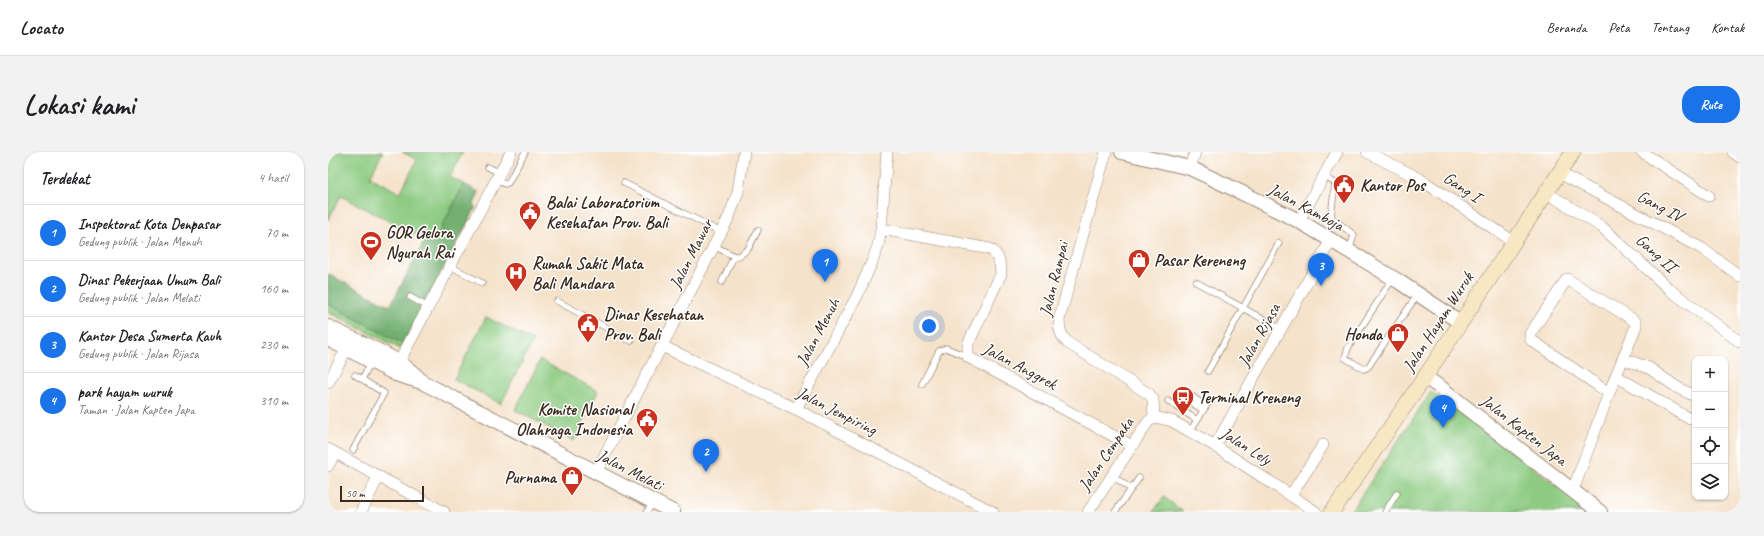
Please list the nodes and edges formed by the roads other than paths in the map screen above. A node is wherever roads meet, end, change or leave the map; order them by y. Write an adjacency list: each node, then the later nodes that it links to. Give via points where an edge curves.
1 (511, 152): 19 (street)
2 (525, 152): 19 (lane, via 508,183 505,184)
3 (744, 152): 26 (street, Jalan Mawar, via 738,192)
4 (887, 152): 24 (street, Jalan Menuh)
5 (1106, 152): 71 (street, Jalan Rampai, via 1059,330 1062,338 1068,343 1149,394 1153,399)
6 (1122, 152): 13 (street, Jalan Kamboja)
7 (1194, 152): 16 (street)
8 (1337, 152): 18 (street)
9 (1367, 152): 28 (street, Gang I, via 1420,179)
10 (1573, 152): 17 (main road, Jalan Hayam Wuruk)
11 (1642, 152): 22 (street)
12 (1733, 152): 14 (street)
13 (1137, 154): 16 (street, Jalan Kamboja)
14 (1740, 157)
15 (488, 167): 19 (lane)
16 (1190, 168): 23 (street, Jalan Kamboja)
17 (1559, 173): 21 (main road, Jalan Hayam Wuruk); 34 (street, Gang IV, via 1701,248)
18 (1324, 176): 23 (street); 31 (lane, via 1335,183 1331,217 1354,235)
19 (498, 177): 33 (street)
20 (624, 183): 26 (lane)
21 (1547, 193): 28 (main road, Jalan Hayam Wuruk); 49 (street, Gang II, via 1602,227 1670,290)
22 (1709, 196)
23 (1299, 221): 27 (street, Jalan Kamboja)
24 (881, 229): 52 (street, Jalan Anggrek, via 994,251 1000,262 1001,274 968,344); 70 (street, Jalan Menuh, via 878,246 857,296)
25 (758, 230): 32 (lane, via 744,253)
26 (721, 232): 30 (street, Jalan Mawar)
27 (1331, 240): 31 (street, Jalan Kamboja); 46 (street, Jalan Rijasa)
28 (1514, 242): 44 (main road, Jalan Hayam Wuruk)
29 (1279, 243): 43 (lane)
30 (714, 246): 32 (lane); 51 (street, Jalan Mawar)
31 (1349, 251): 35 (street, Jalan Kamboja)
32 (734, 256): 36 (lane)
33 (450, 266): 38 (lane); 42 (street)
34 (1740, 276)
35 (1393, 278): 39 (street, Jalan Kamboja); 39 (lane, via 1345,355 1345,358 1356,366 1366,369)
36 (722, 282)
37 (1196, 282): 43 (lane)
38 (482, 283)
39 (1418, 294): 44 (street, Jalan Kamboja)
40 (410, 297): 42 (lane)
41 (557, 301): 48 (lane)
42 (428, 307): 55 (street)
43 (1243, 307): 46 (lane); 56 (lane)
44 (1460, 322): 59 (main road, Jalan Hayam Wuruk)
45 (328, 327): 50 (street, Jalan Melati)
46 (1281, 330): 77 (street, Jalan Rijasa)
47 (328, 339): 50 (street, Jalan Melati)
48 (631, 341)
49 (1740, 342)
50 (350, 344): 54 (street, Jalan Melati); 55 (street, Jalan Melati); 62 (street)
51 (662, 346): 70 (street, Jalan Jempiring); 81 (street, Jalan Mawar)
52 (968, 357): 63 (lane, via 943,348); 76 (street, Jalan Anggrek)
53 (1624, 359): 58 (street); 65 (street, via 1636,323 1569,279 1565,280 1529,336 1531,340); 66 (street, via 1649,368)
54 (371, 362): 60 (lane); 61 (street, Jalan Melati, via 396,374)
55 (399, 362): 61 (street, Jalan Melati)
56 (1208, 370)
57 (355, 375): 60 (lane)
58 (1616, 376): 65 (street); 72 (street)
59 (1425, 377): 86 (street, Jalan Kapten Japa); 97 (main road, Jalan Hayam Wuruk)
60 (362, 379): 78 (lane, via 384,392)
61 (422, 382): 81 (street, Jalan Melati)
62 (328, 383)
63 (922, 384)
64 (1181, 393): 69 (lane)
65 (1609, 393): 86 (street)
66 (1692, 395)
67 (1210, 400): 69 (lane)
68 (1168, 401): 73 (lane)
69 (1204, 408): 73 (lane)
70 (796, 409): 93 (street, Jalan Jempiring)
71 (1154, 417): 74 (street, Jalan Lely); 76 (street, Jalan Cempaka)
72 (1690, 419)
73 (1197, 420): 74 (lane)
74 (1190, 431): 77 (street, Jalan Lely)
75 (1323, 445): 88 (street)
76 (1132, 446): 82 (street, Jalan Cempaka)
77 (1216, 446): 88 (street, Jalan Lely)
78 (353, 450)
79 (332, 451): 80 (street); 83 (street)
80 (328, 466)
81 (596, 472): 89 (street, Jalan Melati)
82 (1112, 476): 85 (lane); 94 (street, Jalan Cempaka)
83 (378, 477): 90 (street); 91 (street)
84 (1139, 478): 85 (lane)
85 (1131, 489): 95 (lane)
86 (1573, 490): 99 (street, Jalan Kapten Japa)
87 (1397, 493): 98 (lane)
88 (1291, 495): 96 (street, Jalan Lely)
89 (650, 507): 92 (street, Jalan Melati)
90 (361, 512)
91 (444, 512)
92 (673, 512)
93 (993, 512)
94 (1088, 512)
95 (1115, 512)
96 (1316, 512)
97 (1332, 512)
98 (1385, 512)
99 (1600, 512)

